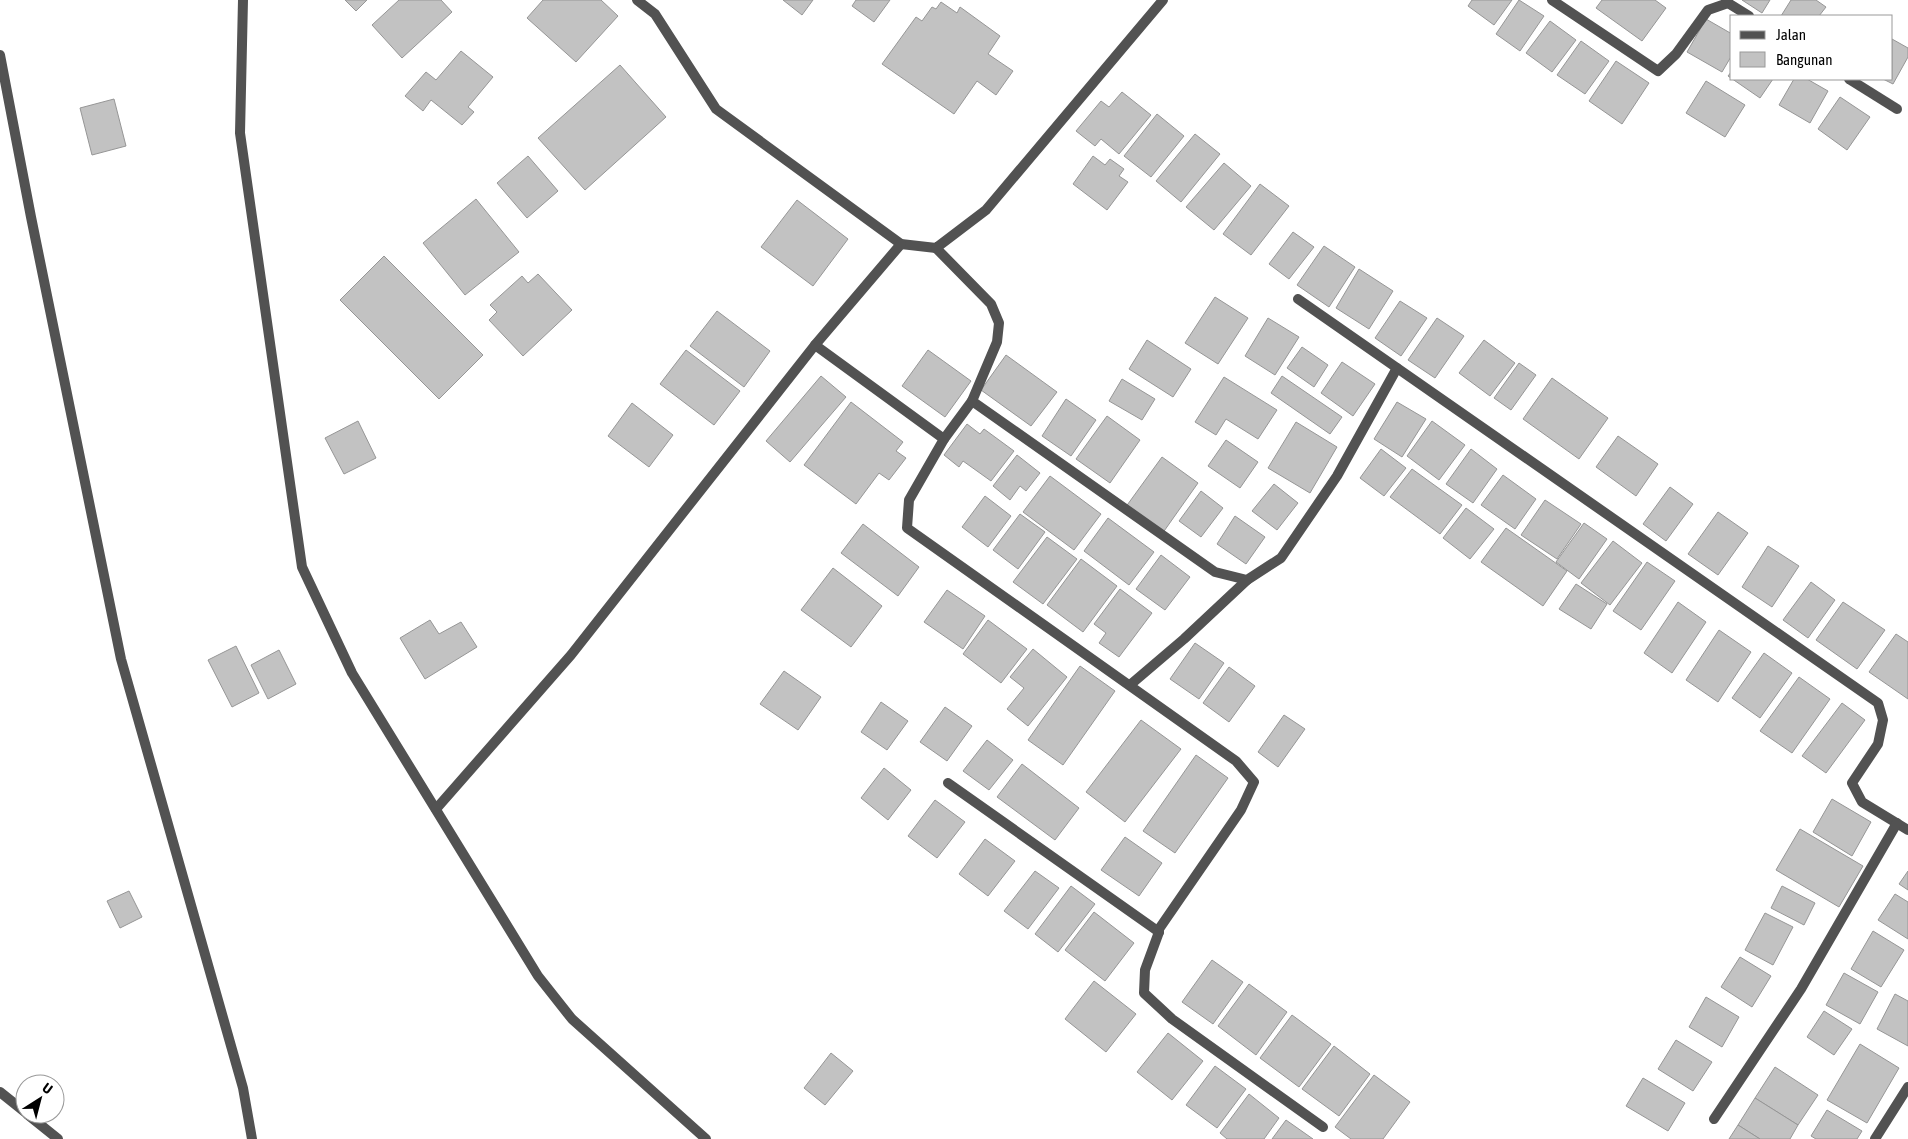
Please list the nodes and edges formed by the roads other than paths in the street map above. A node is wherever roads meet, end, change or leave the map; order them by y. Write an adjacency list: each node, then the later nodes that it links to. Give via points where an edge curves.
1 (243, 0): 20 (street, via 240,133 302,567 352,673)
2 (637, 0): 10 (street, via 655,14 716,109)
3 (1164, 0): 11 (street, via 986,210)
4 (1552, 0): 5 (street, via 1658,71 1676,54 1708,10 1728,3)
5 (1747, 15)
6 (0, 55): 7 (street)
7 (2, 75): 31 (street, via 120,659 243,1088)
8 (1851, 80): 9 (street)
9 (1897, 109)
10 (901, 244): 11 (street); 13 (street)
11 (936, 248): 15 (street, via 991,304 998,323 997,342)
12 (1298, 299): 14 (street)
13 (816, 345): 16 (street); 20 (street, via 571,655)
14 (1397, 368): 17 (street, via 1337,476 1281,558); 21 (street, via 1878,703 1883,720 1878,744 1852,783 1862,802)
15 (972, 401): 16 (street); 17 (street, via 1214,572)
16 (944, 439): 18 (street, via 909,500 907,528)
17 (1247, 580): 18 (street)
18 (1130, 685): 23 (street, via 1236,761 1254,782 1241,810)
19 (948, 783): 23 (street)
20 (436, 809): 32 (street, via 538,976 572,1020)
21 (1897, 823): 22 (street); 27 (street, via 1801,989)
22 (1908, 830)
23 (1159, 932): 29 (street, via 1145,970 1144,993 1172,1019)
24 (1908, 1087): 33 (street)
25 (0, 1092): 26 (street)
26 (15, 1104)
27 (1714, 1119)
28 (40, 1124): 30 (street)
29 (1323, 1127)
30 (58, 1139)
31 (252, 1139)
32 (706, 1139)
33 (1875, 1139)

